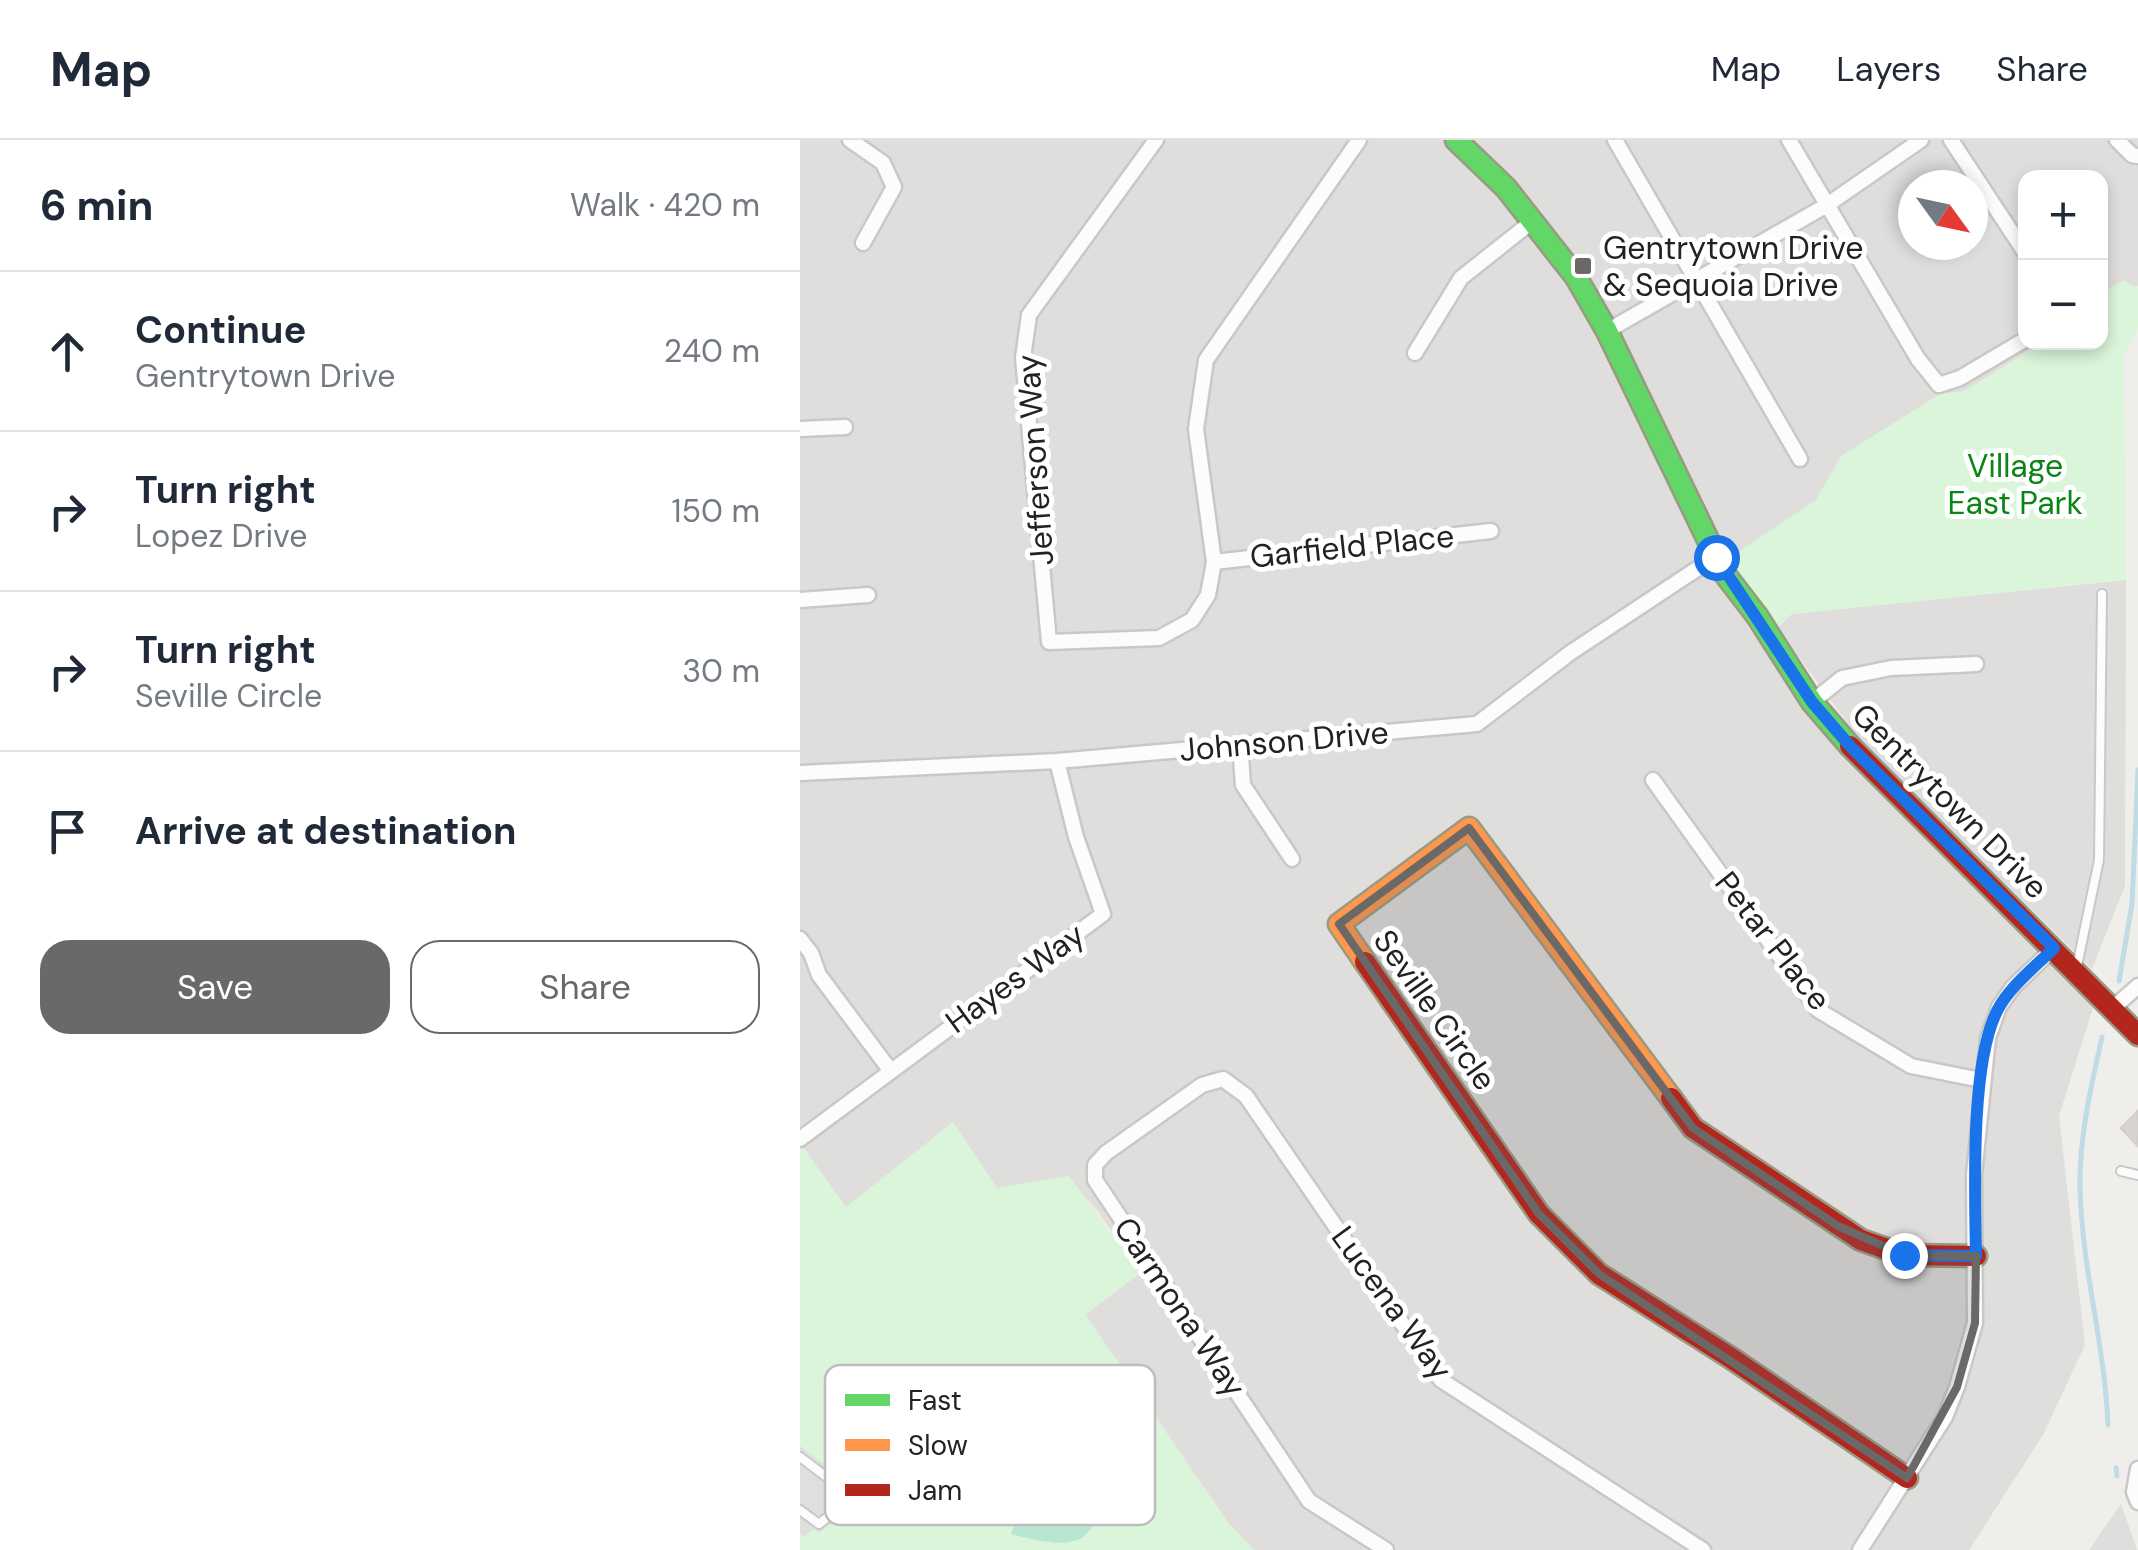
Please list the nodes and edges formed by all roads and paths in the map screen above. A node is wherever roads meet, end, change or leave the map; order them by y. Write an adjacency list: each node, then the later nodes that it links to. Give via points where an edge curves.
1 (850, 140): 14 (street, via 883,162 894,187)
2 (1156, 140): 24 (street, Jefferson Way, via 1029,315 1023,358 1049,642 1159,638 1192,620 1208,595)
3 (1359, 140): 24 (street, via 1206,360 1196,429)
4 (1456, 140): 12 (street, Gentrytown Drive)
5 (1615, 140): 15 (street)
6 (1789, 140): 11 (street)
7 (1921, 140): 11 (street)
8 (1951, 140): 13 (street)
9 (2117, 140): 10 (street)
10 (2138, 156)
11 (1827, 205): 15 (street); 17 (street, via 1940,385)
12 (1534, 220): 16 (street, Gentrytown Drive); 18 (street, via 1462,278)
13 (2018, 242)
14 (863, 243)
15 (1699, 281): 16 (street); 21 (street)
16 (1607, 332): 23 (street, Gentrytown Drive)
17 (2018, 344)
18 (1415, 353)
19 (845, 427): 20 (street)
20 (800, 428)
21 (1800, 459)
22 (1491, 531): 24 (street, Garfield Place)
23 (1716, 557): 29 (street, Gentrytown Drive); 30 (street, Johnson Drive, via 1477,724)
24 (1214, 562)
25 (2102, 594): 37 (lane, via 2099,860)
26 (868, 595): 27 (street)
27 (800, 600)
28 (1976, 664): 29 (street, via 1842,678)
29 (1812, 702): 36 (street, Gentrytown Drive)
30 (1240, 744): 31 (street, Johnson Drive); 34 (street, via 1243,785)
31 (1057, 761): 32 (street, Johnson Drive); 43 (street, Hayes Way, via 1103,914)
32 (800, 773)
33 (1653, 780): 45 (street, Petar Place, via 1818,1010 1912,1066)
34 (1292, 859)
35 (800, 939): 39 (street)
36 (2054, 948): 37 (street, Gentrytown Drive); 45 (street, via 1999,1007)
37 (2076, 971): 41 (street, Gentrytown Drive)
38 (800, 975): 39 (street)
39 (819, 975): 43 (street)
40 (2138, 986): 41 (street)
41 (2112, 1008): 42 (street, Gentrytown Drive)
42 (2138, 1034)
43 (890, 1070): 46 (street, Hayes Way)
44 (1223, 1079): 57 (street, Carmona Way, via 1202,1085 1106,1153 1094,1180 1309,1501); 58 (street, Lucena Way, via 1246,1096 1441,1380)
45 (1981, 1080): 49 (street)
46 (800, 1138)
47 (2121, 1171): 48 (lane)
48 (2138, 1175)
49 (1976, 1256): 53 (street, via 1974,1323 1958,1387); 53 (street, Seville Circle, via 1904,1255 1861,1240 1693,1128 1469,828 1339,924 1539,1214 1598,1274)
50 (800, 1457): 52 (lane)
51 (2138, 1468): 54 (street)
52 (825, 1476)
53 (1907, 1478): 59 (street)
54 (2138, 1502)
55 (800, 1510): 56 (lane, via 819,1524)
56 (825, 1519)
57 (1386, 1550)
58 (1703, 1550)
59 (1860, 1550)

